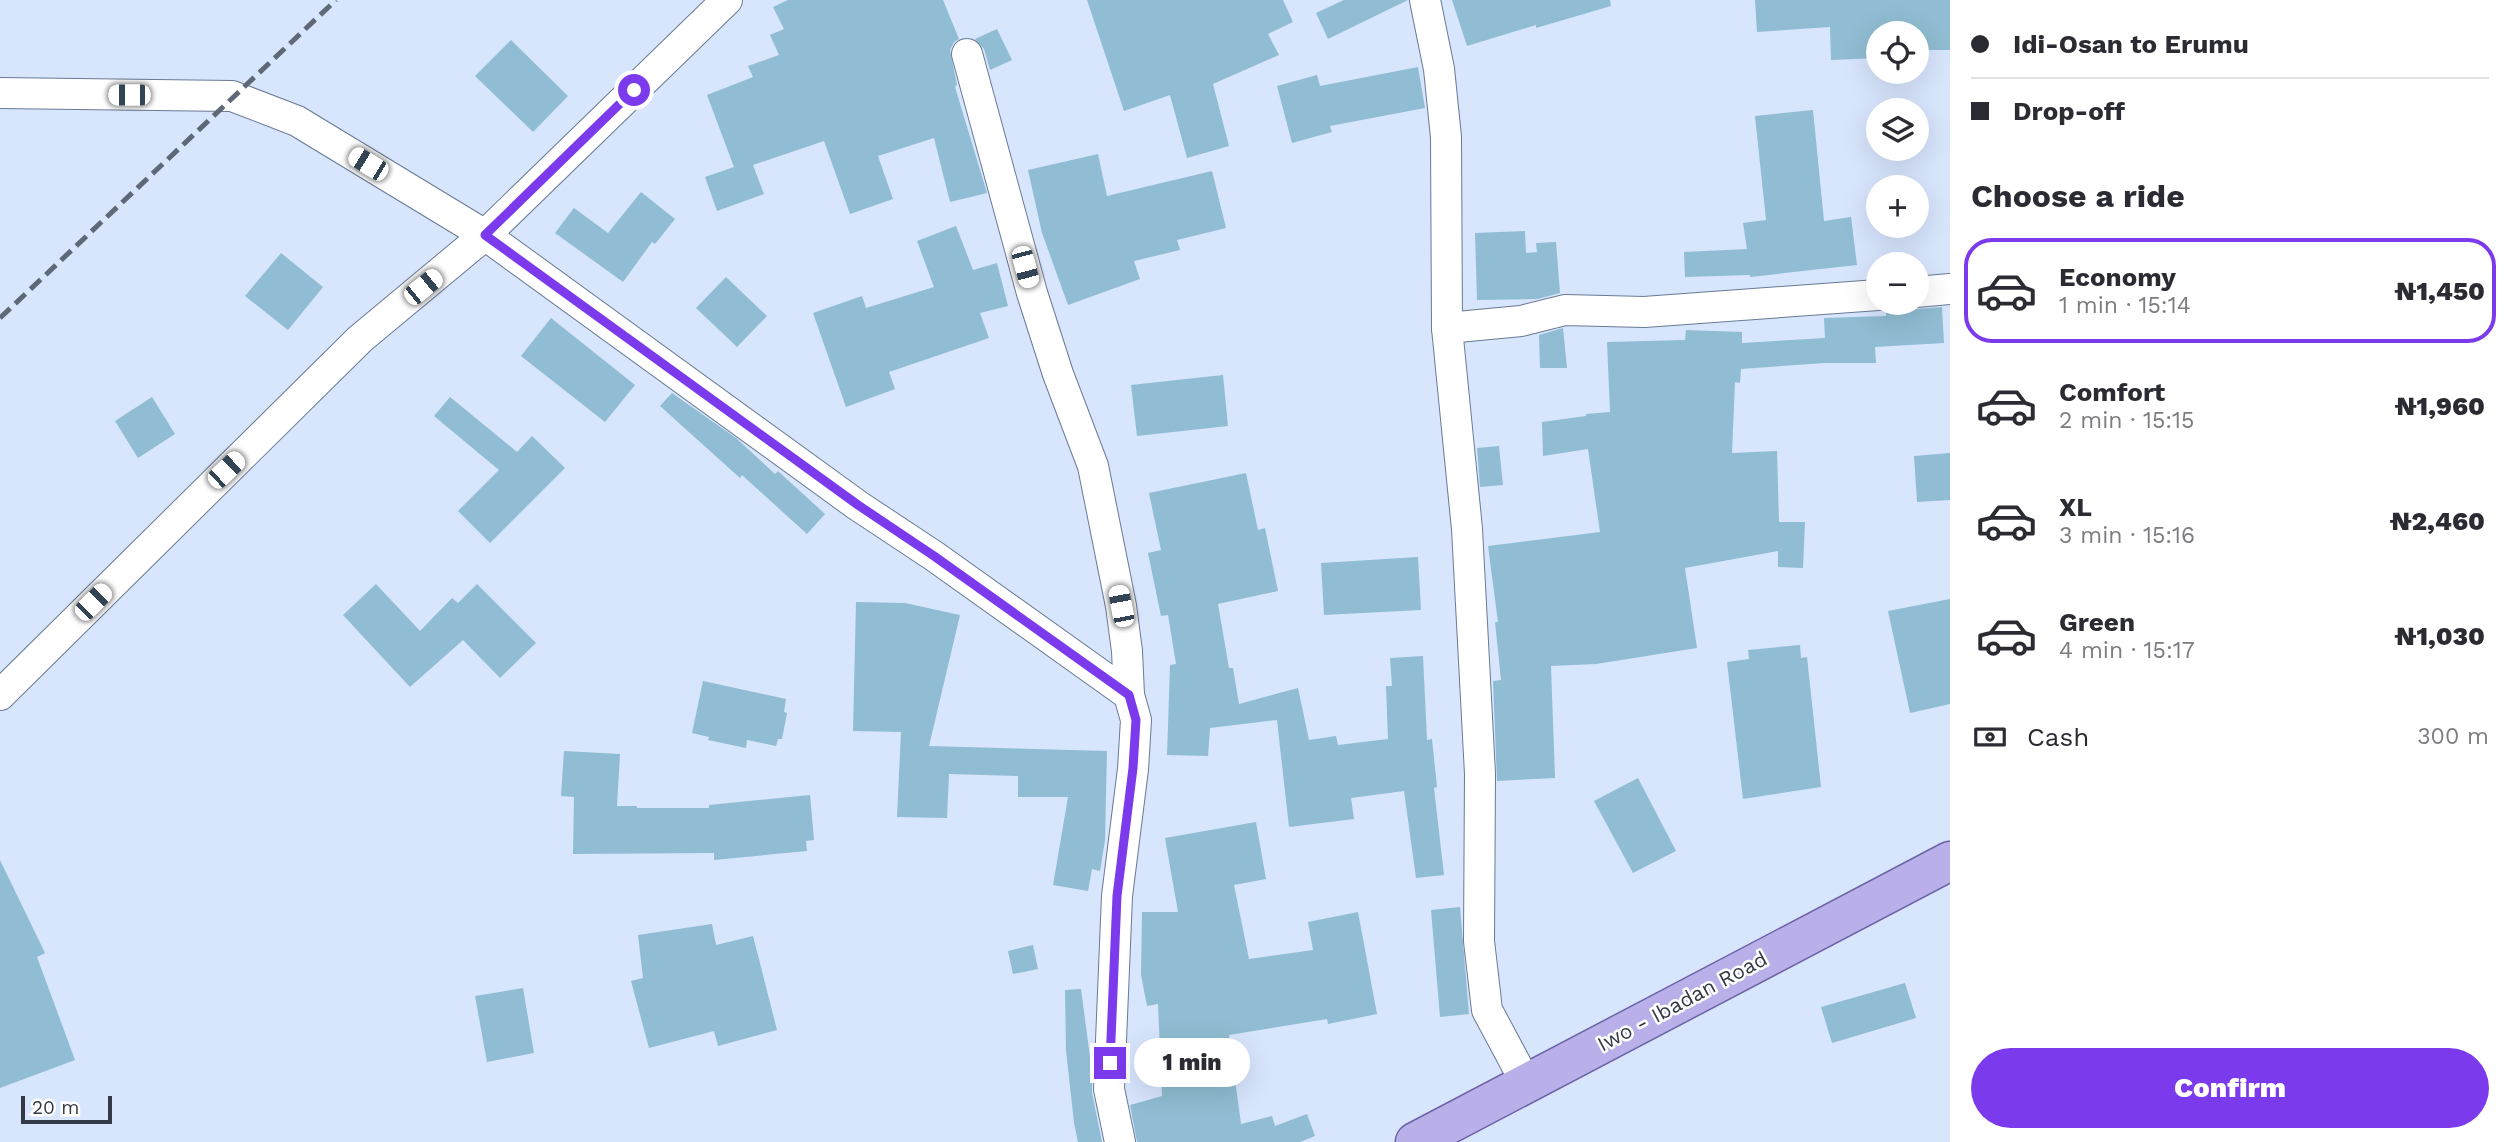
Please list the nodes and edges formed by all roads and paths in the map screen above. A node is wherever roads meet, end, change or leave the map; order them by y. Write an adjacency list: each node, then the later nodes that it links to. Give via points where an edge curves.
1 (727, 0): 5 (street)
2 (1425, 0): 9 (street, via 1446,137)
3 (967, 54): 11 (street, via 1032,293 1093,466 1121,606)
4 (0, 93): 5 (street, via 232,96 297,121)
5 (485, 235): 10 (street, via 360,339); 11 (street)
6 (1950, 289): 7 (street)
7 (1929, 291)
8 (1866, 296): 9 (street, via 1644,312 1565,310 1521,321)
9 (1447, 328): 13 (street, via 1467,529 1480,774 1479,941 1487,1010)
10 (0, 695)
11 (1129, 695): 14 (street, via 1136,720 1117,896 1109,1089)
12 (1950, 861): 13 (main road, Iwo - Ibadan Road)
13 (1526, 1083): 15 (main road, Iwo - Ibadan Road)
14 (1120, 1142)
15 (1415, 1142)

